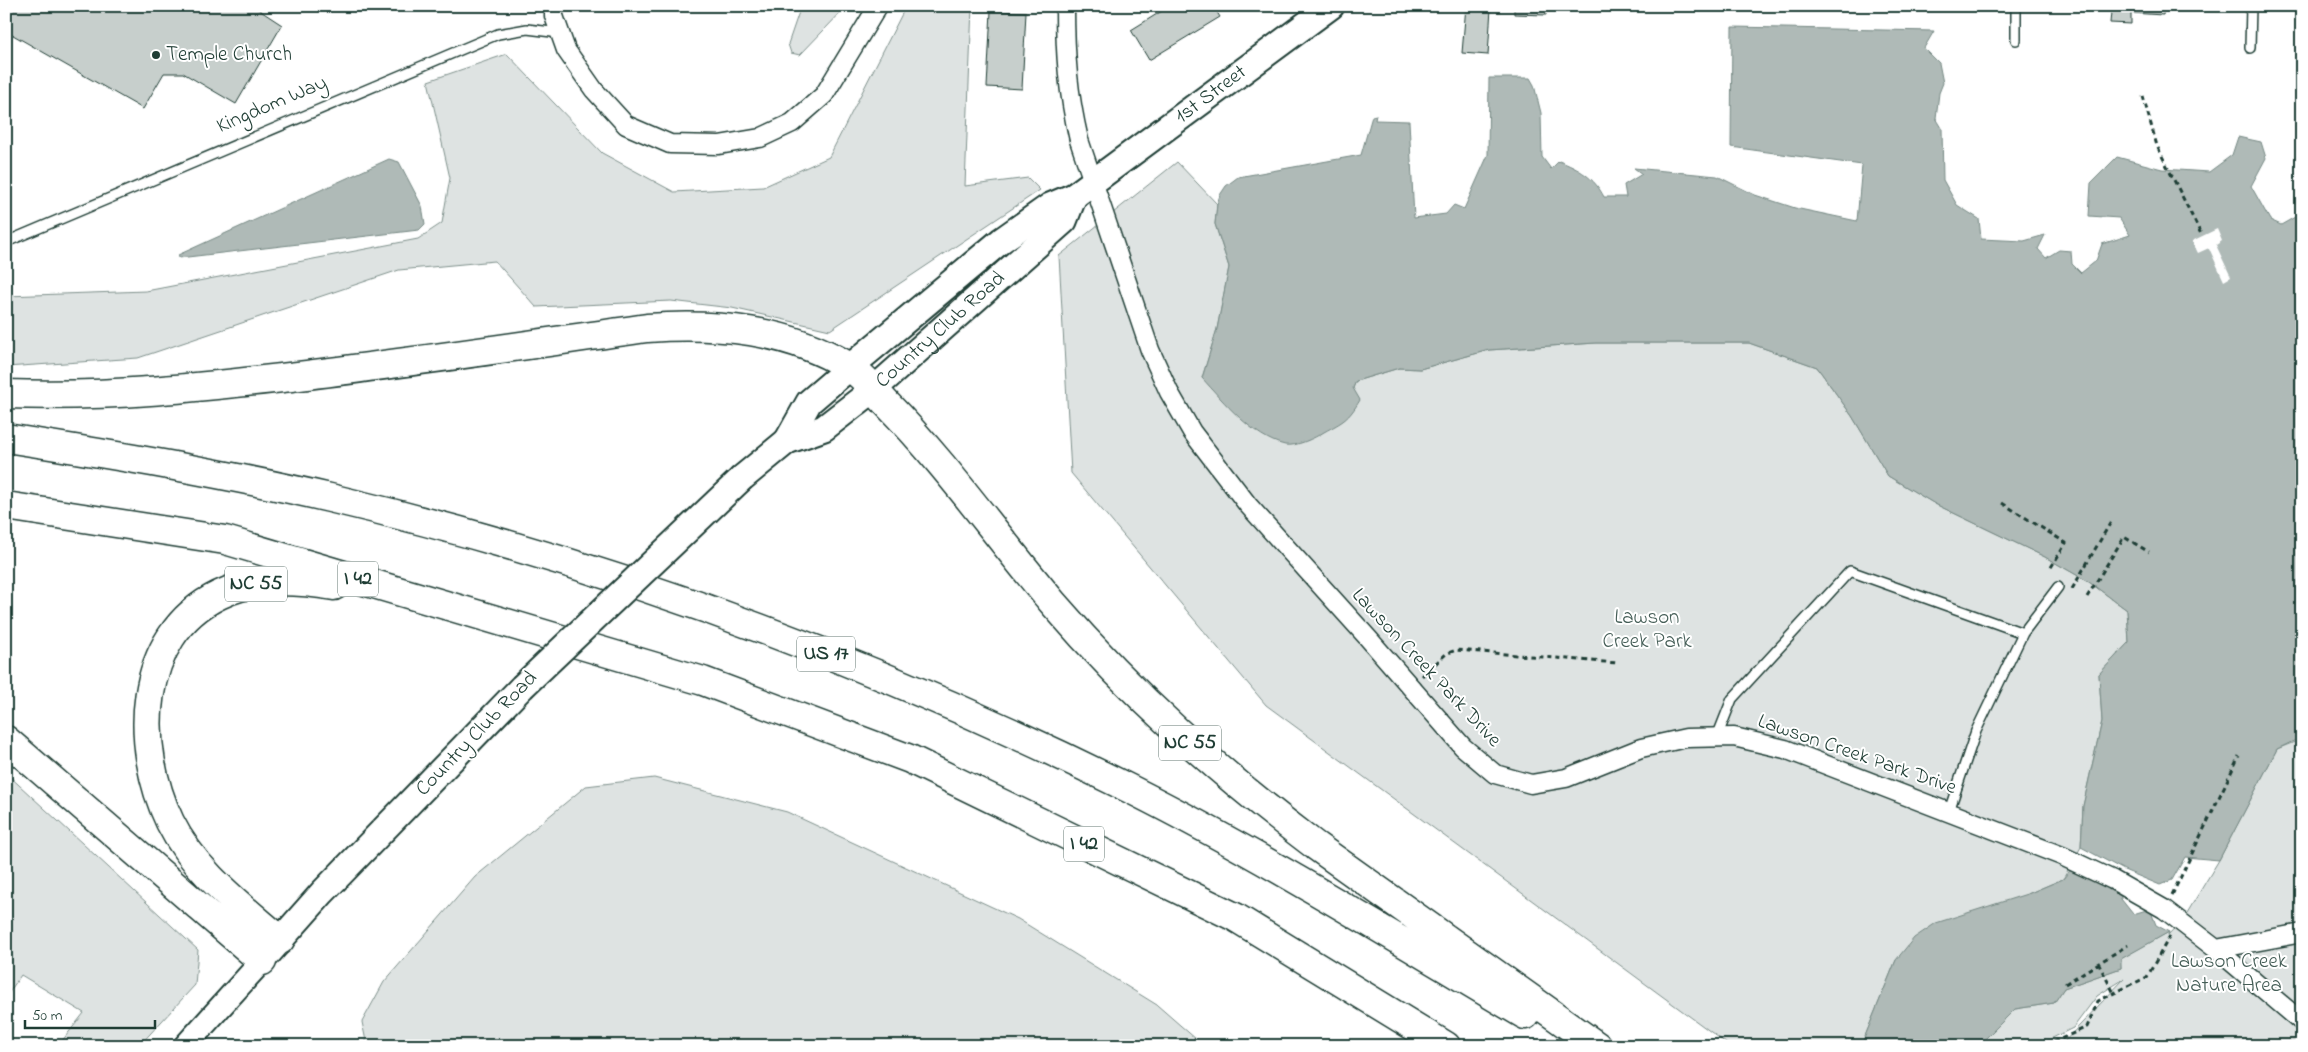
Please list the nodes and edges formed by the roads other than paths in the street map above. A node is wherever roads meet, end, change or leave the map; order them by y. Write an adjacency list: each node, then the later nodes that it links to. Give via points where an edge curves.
1 (554, 6): 7 (street)
2 (878, 6): 7 (street, via 824,95 792,123 760,138 719,145 670,144 626,125 594,90 566,50)
3 (1065, 6): 10 (street, Lawson Creek Park Drive, via 1065,66)
4 (1332, 6): 10 (main road, 1st Street)
5 (2016, 6): 8 (lane)
6 (2251, 6): 9 (lane)
7 (560, 33): 11 (lane, Kingdom Way, via 527,29 498,34)
8 (2016, 40)
9 (2250, 48)
10 (1083, 189): 12 (main road, Country Club Road, via 1050,206 1002,240); 13 (main road, Country Club Road, via 1064,221); 21 (street, Lawson Creek Park Drive, via 1150,350 1192,432 1248,505 1463,747 1496,774 1531,784 1566,778 1642,748 1686,738)
11 (6, 242)
12 (850, 366): 13 (highway, NC 55); 14 (highway, via 816,349 766,333 711,326 680,326 207,387 102,395); 16 (main road, Country Club Road, via 809,402)
13 (873, 390): 16 (main road, Country Club Road, via 824,428); 32 (highway, NC 55, via 926,447 1052,602 1107,664 1170,726 1308,840)
14 (6, 394)
15 (6, 438): 31 (highway, US 17, via 184,467 397,514 535,552 672,596 806,646 1004,729 1188,819 1320,892)
16 (787, 441): 25 (main road, Country Club Road, bridge, via 742,478 522,687)
17 (6, 506): 20 (highway, I 42, via 225,540)
18 (2058, 587): 19 (lane)
19 (2023, 633): 21 (lane, via 1850,571 1732,700); 23 (lane, via 1976,731)
20 (703, 681): 25 (highway, NC 55, via 581,651 414,602 309,582 277,581 248,585 220,594 196,608 162,651 153,677 147,737 151,768 159,796 184,845 214,882); 30 (highway, I 42, via 910,759 1235,917)
21 (1717, 737): 23 (street, Lawson Creek Park Drive, via 1734,737 1785,749)
22 (6, 740): 27 (highway)
23 (1949, 811): 26 (street, Lawson Creek Park Drive, via 2113,880 2164,909)
24 (2302, 933): 26 (street)
25 (280, 940): 27 (main road, Country Club Road)
26 (2216, 949): 28 (street, Lawson Creek Park Drive)
27 (262, 961): 29 (street, Country Club Road)
28 (2302, 1022)
29 (185, 1046)
30 (1446, 1046)
31 (1578, 1046)
32 (1597, 1046)

